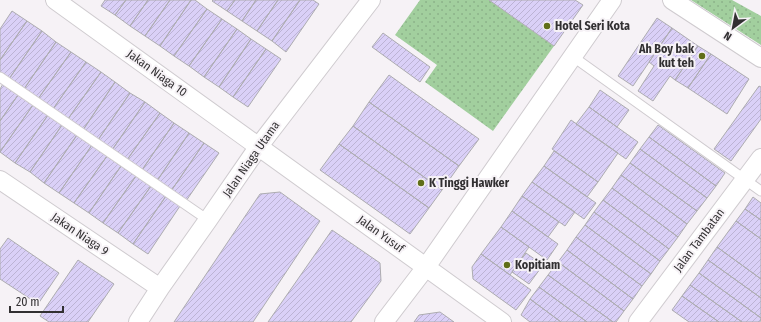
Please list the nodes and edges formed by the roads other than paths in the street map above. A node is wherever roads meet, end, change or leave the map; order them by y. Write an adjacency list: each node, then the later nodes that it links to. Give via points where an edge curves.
1 (55, 0): 8 (street, Jakan Niaga 10)
2 (371, 0): 8 (street, Jalan Niaga Utama)
3 (612, 0): 5 (street)
4 (672, 0): 6 (street)
5 (572, 56): 10 (lane); 14 (street)
6 (761, 58)
7 (0, 77): 13 (lane)
8 (259, 146): 13 (street, Jalan Niaga Utama); 14 (street, Jalan Yusuf)
9 (761, 158): 10 (street, Jalan Tambatan)
10 (745, 179): 12 (lane); 19 (street, Jalan Tambatan)
11 (0, 180): 15 (street, Jakan Niaga 9)
12 (761, 191)
13 (208, 220): 15 (street, Jalan Niaga Utama)
14 (426, 267): 16 (street, Jalan Yusuf); 18 (street)
15 (160, 288): 17 (street, Jalan Niaga Utama)
16 (493, 319)
17 (138, 322)
18 (384, 322)
19 (638, 322)

